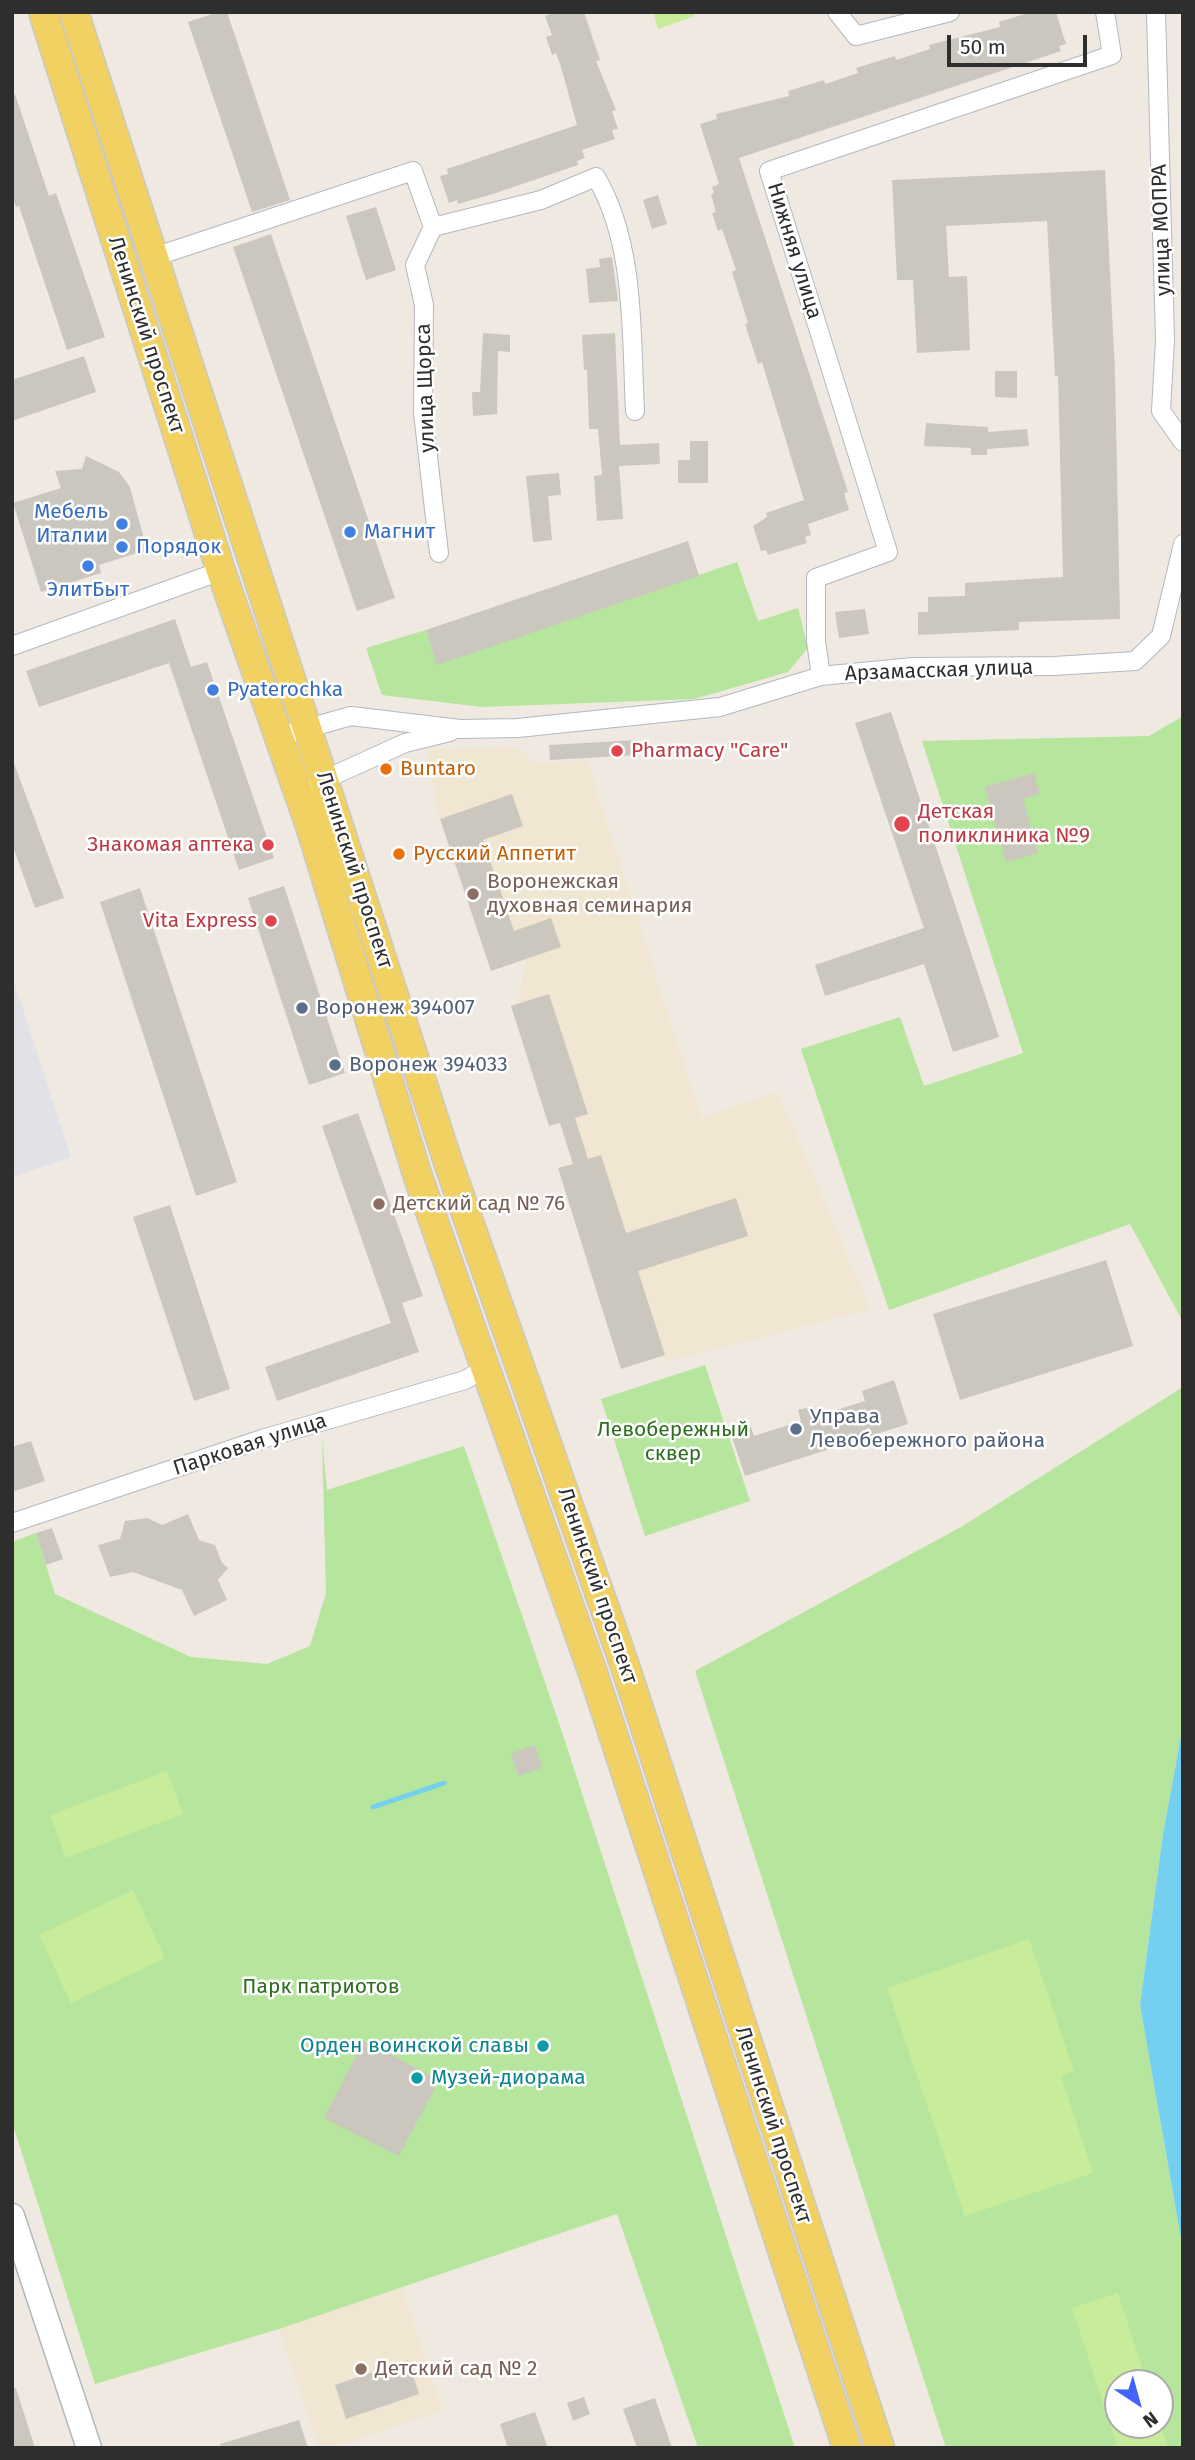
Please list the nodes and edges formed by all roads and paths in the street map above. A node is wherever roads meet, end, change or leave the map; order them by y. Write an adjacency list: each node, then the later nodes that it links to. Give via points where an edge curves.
1 (43, 12): 13 (main road, Ленинский проспект)
2 (74, 12): 8 (main road, Ленинский проспект)
3 (837, 12): 4 (street, via 856,36)
4 (950, 12)
5 (1105, 12): 15 (street, Нижняя улица, via 1112,55 769,171 888,552 816,578)
6 (1156, 12): 10 (street, улица МОПРА, via 1165,340 1161,411)
7 (433, 227): 8 (street, via 413,171); 9 (street, via 541,200 596,177 623,251); 12 (street, улица Щорса, via 415,265 424,305 423,413)
8 (154, 257): 16 (main road, Ленинский проспект)
9 (635, 411)
10 (1183, 442)
11 (1183, 544): 15 (street, Арзамасская улица, via 1161,636 1135,661 913,667)
12 (439, 553)
13 (220, 570): 14 (street); 18 (main road, Ленинский проспект)
14 (12, 646)
15 (821, 676): 17 (street, Арзамасская улица, via 720,707 518,728)
16 (308, 726): 17 (street, Арзамасская улица, via 351,716); 18 (street); 19 (main road, Ленинский проспект)
17 (460, 729): 19 (street, Арзамасская улица, via 405,743)
18 (280, 736): 20 (main road, Ленинский проспект)
19 (326, 781): 20 (street, Арзамасская улица); 23 (main road, Ленинский проспект, via 449,1165)
20 (298, 790): 21 (main road, Ленинский проспект, via 418,1177)
21 (487, 1367): 22 (street, Парковая улица, via 465,1380 262,1439); 24 (main road, Ленинский проспект)
22 (12, 1523)
23 (596, 1582): 24 (main road); 28 (main road, Ленинский проспект)
24 (564, 1591): 27 (main road, Ленинский проспект)
25 (12, 2216): 26 (main road)
26 (89, 2448)
27 (847, 2448)
28 (880, 2448)

